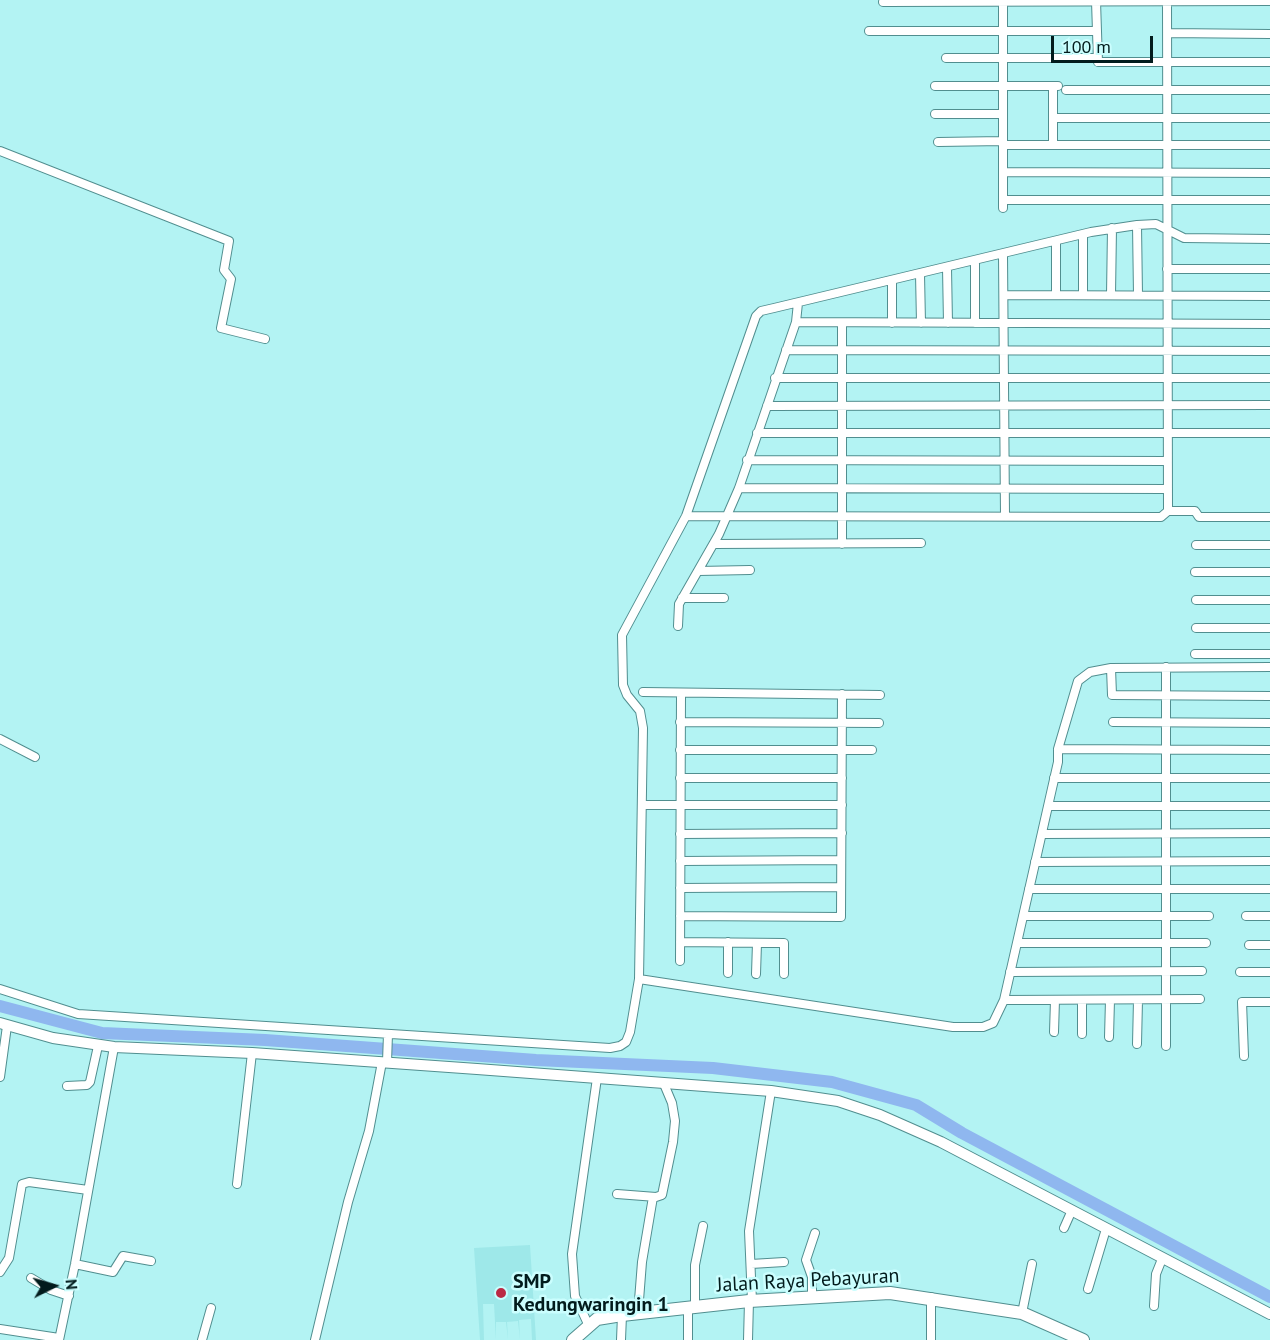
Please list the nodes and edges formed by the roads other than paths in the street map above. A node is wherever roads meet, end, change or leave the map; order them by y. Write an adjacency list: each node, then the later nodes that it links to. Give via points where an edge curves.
1 (1003, 1): 3 (street); 4 (street); 8 (street)
2 (1270, 1): 5 (street)
3 (883, 2)
4 (1096, 2): 5 (street); 9 (street)
5 (1167, 2): 6 (street); 10 (street)
6 (1270, 7)
7 (869, 31): 8 (street)
8 (1003, 31): 9 (street); 13 (street)
9 (1096, 31): 14 (street)
10 (1167, 33): 11 (street); 15 (street)
11 (1270, 34)
12 (946, 58): 13 (street)
13 (1003, 58): 14 (street); 18 (street)
14 (1096, 58): 15 (street, via 1098,62)
15 (1167, 62): 16 (street); 20 (street)
16 (1270, 62)
17 (935, 86): 18 (street)
18 (1003, 86): 19 (street); 23 (street)
19 (1059, 87): 20 (street); 24 (street)
20 (1167, 90): 21 (street); 25 (street)
21 (1270, 90)
22 (935, 114): 23 (street)
23 (1003, 114): 28 (street)
24 (1053, 118): 25 (street); 29 (street)
25 (1167, 118): 26 (street); 30 (street)
26 (1270, 118)
27 (938, 142): 28 (street)
28 (1003, 143): 29 (street); 33 (street)
29 (1053, 145): 30 (street)
30 (1167, 145): 31 (street); 34 (street)
31 (1270, 145)
32 (0, 151): 68 (street, via 229,241 224,272 231,279 221,328)
33 (1003, 172): 34 (street); 36 (street, via 1003,204)
34 (1167, 173): 35 (street); 36 (street)
35 (1270, 173)
36 (1167, 200): 37 (street); 40 (street)
37 (1270, 200)
38 (1137, 225): 39 (street); 40 (street, via 1156,224); 55 (street)
39 (1112, 228): 41 (street); 54 (street)
40 (1167, 229): 42 (street, via 1184,238); 47 (street)
41 (1083, 235): 43 (street); 53 (street)
42 (1270, 239)
43 (1056, 241): 44 (street); 52 (street)
44 (1003, 255): 45 (street); 51 (street)
45 (975, 261): 46 (street); 64 (street)
46 (947, 268): 49 (street); 63 (street)
47 (1167, 268): 48 (street); 56 (street)
48 (1270, 269)
49 (920, 274): 50 (street); 62 (street)
50 (892, 281): 58 (street); 61 (street)
51 (1005, 295): 52 (street); 65 (street)
52 (1056, 295): 53 (street)
53 (1083, 295): 54 (street)
54 (1111, 295): 55 (street)
55 (1138, 295): 56 (street)
56 (1167, 295): 57 (street); 66 (street)
57 (1270, 296)
58 (798, 303): 59 (street); 98 (street, via 761,311 756,316)
59 (796, 322): 60 (street); 69 (street)
60 (842, 323): 61 (street); 70 (street)
61 (892, 323): 62 (street)
62 (921, 323): 63 (street)
63 (948, 323): 64 (street)
64 (975, 323): 65 (street)
65 (1004, 323): 66 (street); 71 (street)
66 (1167, 324): 67 (street); 72 (street)
67 (1270, 324)
68 (265, 339)
69 (786, 350): 70 (street); 74 (street)
70 (842, 350): 71 (street); 75 (street)
71 (1003, 350): 72 (street); 76 (street)
72 (1167, 351): 73 (street); 77 (street)
73 (1270, 351)
74 (775, 378): 75 (street); 81 (street)
75 (842, 378): 76 (street); 82 (street)
76 (1004, 378): 77 (street); 79 (street)
77 (1167, 378): 78 (street); 83 (street)
78 (1270, 378)
79 (1004, 405): 82 (street); 83 (street); 86 (street)
80 (1270, 405): 83 (street)
81 (767, 406): 82 (street); 84 (street)
82 (842, 406): 85 (street)
83 (1167, 406): 87 (street)
84 (757, 433): 85 (street); 89 (street)
85 (842, 433): 86 (street); 90 (street)
86 (1004, 433): 87 (street); 91 (street)
87 (1167, 433): 88 (street); 92 (street)
88 (1270, 434)
89 (747, 460): 90 (street); 93 (street)
90 (842, 461): 91 (street); 94 (street)
91 (1004, 461): 92 (street); 95 (street)
92 (1167, 461): 96 (street)
93 (739, 488): 94 (street); 99 (street)
94 (842, 488): 95 (street); 100 (street)
95 (1004, 489): 96 (street); 101 (street)
96 (1168, 489): 97 (street)
97 (1168, 511): 101 (street, via 1161,517); 102 (street, via 1195,511 1199,517)
98 (686, 516): 99 (street); 149 (street, via 622,635 623,685 642,717)
99 (728, 516): 100 (street); 105 (street)
100 (842, 516): 101 (street); 103 (street)
101 (1005, 516)
102 (1270, 517)
103 (842, 543): 104 (street); 105 (street)
104 (921, 543)
105 (714, 544): 109 (street)
106 (1196, 545): 107 (street)
107 (1270, 545)
108 (750, 570): 109 (street)
109 (698, 571): 112 (street)
110 (1195, 572): 111 (street)
111 (1270, 572)
112 (682, 598): 113 (street); 116 (street, via 678,604)
113 (724, 598)
114 (1196, 600): 115 (street)
115 (1270, 600)
116 (678, 626)
117 (1270, 627): 118 (street)
118 (1196, 628)
119 (1195, 654): 120 (street)
120 (1270, 654)
121 (1166, 667): 122 (street); 123 (street); 128 (street)
122 (1270, 668)
123 (1111, 669): 128 (street, via 1112,695); 137 (street, via 1090,672 1078,681)
124 (643, 693): 125 (street)
125 (681, 693): 126 (street); 130 (street)
126 (842, 694): 127 (street); 133 (street)
127 (880, 695)
128 (1166, 695): 129 (street); 132 (street)
129 (1270, 696)
130 (680, 722): 133 (street); 139 (street)
131 (1113, 722): 132 (street)
132 (1166, 722): 135 (street); 138 (street)
133 (842, 723): 134 (street); 140 (street)
134 (879, 723)
135 (1270, 723)
136 (0, 739): 143 (street)
137 (1058, 748): 138 (street); 146 (street)
138 (1166, 749): 142 (street); 147 (street)
139 (680, 750): 140 (street); 144 (street)
140 (842, 750): 141 (street); 145 (street)
141 (872, 750)
142 (1270, 750)
143 (35, 757)
144 (680, 778): 145 (street); 150 (street)
145 (842, 778): 151 (street)
146 (1054, 778): 147 (street); 152 (street)
147 (1166, 778): 148 (street); 153 (street)
148 (1270, 778)
149 (642, 805): 150 (street); 193 (street)
150 (680, 805): 151 (street); 158 (street)
151 (842, 805): 155 (street)
152 (1048, 806): 153 (street); 159 (street)
153 (1166, 806): 154 (street); 156 (street)
154 (1270, 806)
155 (842, 833): 158 (street); 160 (street)
156 (1166, 833): 157 (street); 159 (street); 164 (street)
157 (1270, 833)
158 (680, 834): 161 (street)
159 (1042, 834): 163 (street)
160 (842, 860): 161 (street); 165 (street)
161 (680, 861): 166 (street)
162 (1270, 861): 164 (street)
163 (1035, 862): 164 (street); 167 (street)
164 (1166, 862): 168 (street)
165 (841, 887): 166 (street); 170 (street, via 841,917)
166 (680, 888): 170 (street)
167 (1029, 889): 168 (street); 171 (street)
168 (1166, 889): 169 (street); 172 (street)
169 (1270, 889)
170 (680, 915): 176 (street)
171 (1023, 916): 172 (street); 179 (street)
172 (1166, 916): 173 (street); 180 (street)
173 (1209, 916)
174 (1246, 916): 175 (street)
175 (1270, 916)
176 (680, 942): 177 (street); 184 (street)
177 (728, 942): 178 (street); 190 (street)
178 (757, 943): 191 (street); 192 (street, via 784,943)
179 (1018, 943): 180 (street); 187 (street)
180 (1166, 943): 181 (street); 185 (street)
181 (1206, 943)
182 (1249, 945): 183 (street)
183 (1270, 945)
184 (680, 961)
185 (1166, 971): 186 (street); 187 (street); 201 (street)
186 (1202, 971)
187 (1010, 972): 196 (street)
188 (1240, 972): 189 (street)
189 (1270, 972)
190 (728, 973)
191 (756, 974)
192 (784, 974)
193 (639, 979): 196 (street, via 953,1028 993,1023); 207 (street, via 630,1032 620,1046)
194 (0, 989): 207 (street, via 78,1014)
195 (1200, 999): 201 (street)
196 (1004, 1000): 197 (street)
197 (1055, 1000): 198 (street); 204 (street)
198 (1082, 1000): 199 (street); 205 (street)
199 (1110, 1000): 200 (street); 206 (street)
200 (1138, 1000): 201 (street); 208 (street)
201 (1166, 1000): 210 (street)
202 (1270, 1002): 213 (street, via 1242,1002)
203 (4, 1024): 209 (street); 215 (street)
204 (1054, 1032)
205 (1082, 1034)
206 (1109, 1037)
207 (388, 1038): 214 (street)
208 (1137, 1044)
209 (98, 1046): 211 (street); 218 (street, via 90,1082)
210 (1166, 1046)
211 (114, 1047): 212 (street); 221 (street)
212 (252, 1053): 214 (street); 220 (street)
213 (1244, 1056)
214 (385, 1061): 216 (street); 253 (street)
215 (0, 1077)
216 (597, 1078): 217 (street); 249 (street, via 572,1254 574,1296)
217 (664, 1084): 219 (street); 223 (street, via 672,1103 673,1142 662,1195)
218 (67, 1086)
219 (771, 1091): 224 (street, via 838,1101 880,1115 980,1161); 233 (street, via 749,1231)
220 (237, 1184)
221 (88, 1190): 232 (street); 235 (street, via 22,1184 9,1258)
222 (617, 1194): 223 (street)
223 (653, 1197): 246 (street)
224 (1072, 1210): 226 (street); 227 (street)
225 (703, 1226): 243 (street)
226 (1064, 1228)
227 (1106, 1229): 229 (street); 237 (street)
228 (815, 1233): 239 (street, via 806,1260 812,1277)
229 (1162, 1259): 242 (street, via 1155,1274); 247 (street)
230 (151, 1261): 232 (street, via 123,1256 113,1272)
231 (784, 1262): 233 (street)
232 (75, 1264): 238 (street)
233 (751, 1264): 241 (street)
234 (1032, 1264): 245 (street)
235 (0, 1272)
236 (31, 1278): 238 (street)
237 (1088, 1289)
238 (69, 1296): 251 (street)
239 (812, 1297): 240 (main road, Jalan Raya Pebayuran, via 890,1293); 241 (main road, Jalan Raya Pebayuran)
240 (930, 1297): 245 (main road, Jalan Raya Pebayuran); 258 (street)
241 (751, 1301): 243 (main road, Jalan Raya Pebayuran); 257 (street)
242 (1154, 1306)
243 (692, 1307): 246 (main road, Jalan Raya Pebayuran); 256 (street)
244 (211, 1308): 252 (street)
245 (1022, 1313): 259 (main road, Jalan Raya Pebayuran)
246 (638, 1314): 248 (main road, Jalan Raya Pebayuran)
247 (1270, 1314)
248 (622, 1315): 249 (main road, Jalan Raya Pebayuran); 255 (street)
249 (588, 1324): 254 (main road)
250 (0, 1329): 251 (street)
251 (59, 1339)
252 (202, 1340)
253 (315, 1340)
254 (573, 1340)
255 (621, 1340)
256 (688, 1340)
257 (748, 1340)
258 (931, 1340)
259 (1083, 1340)

